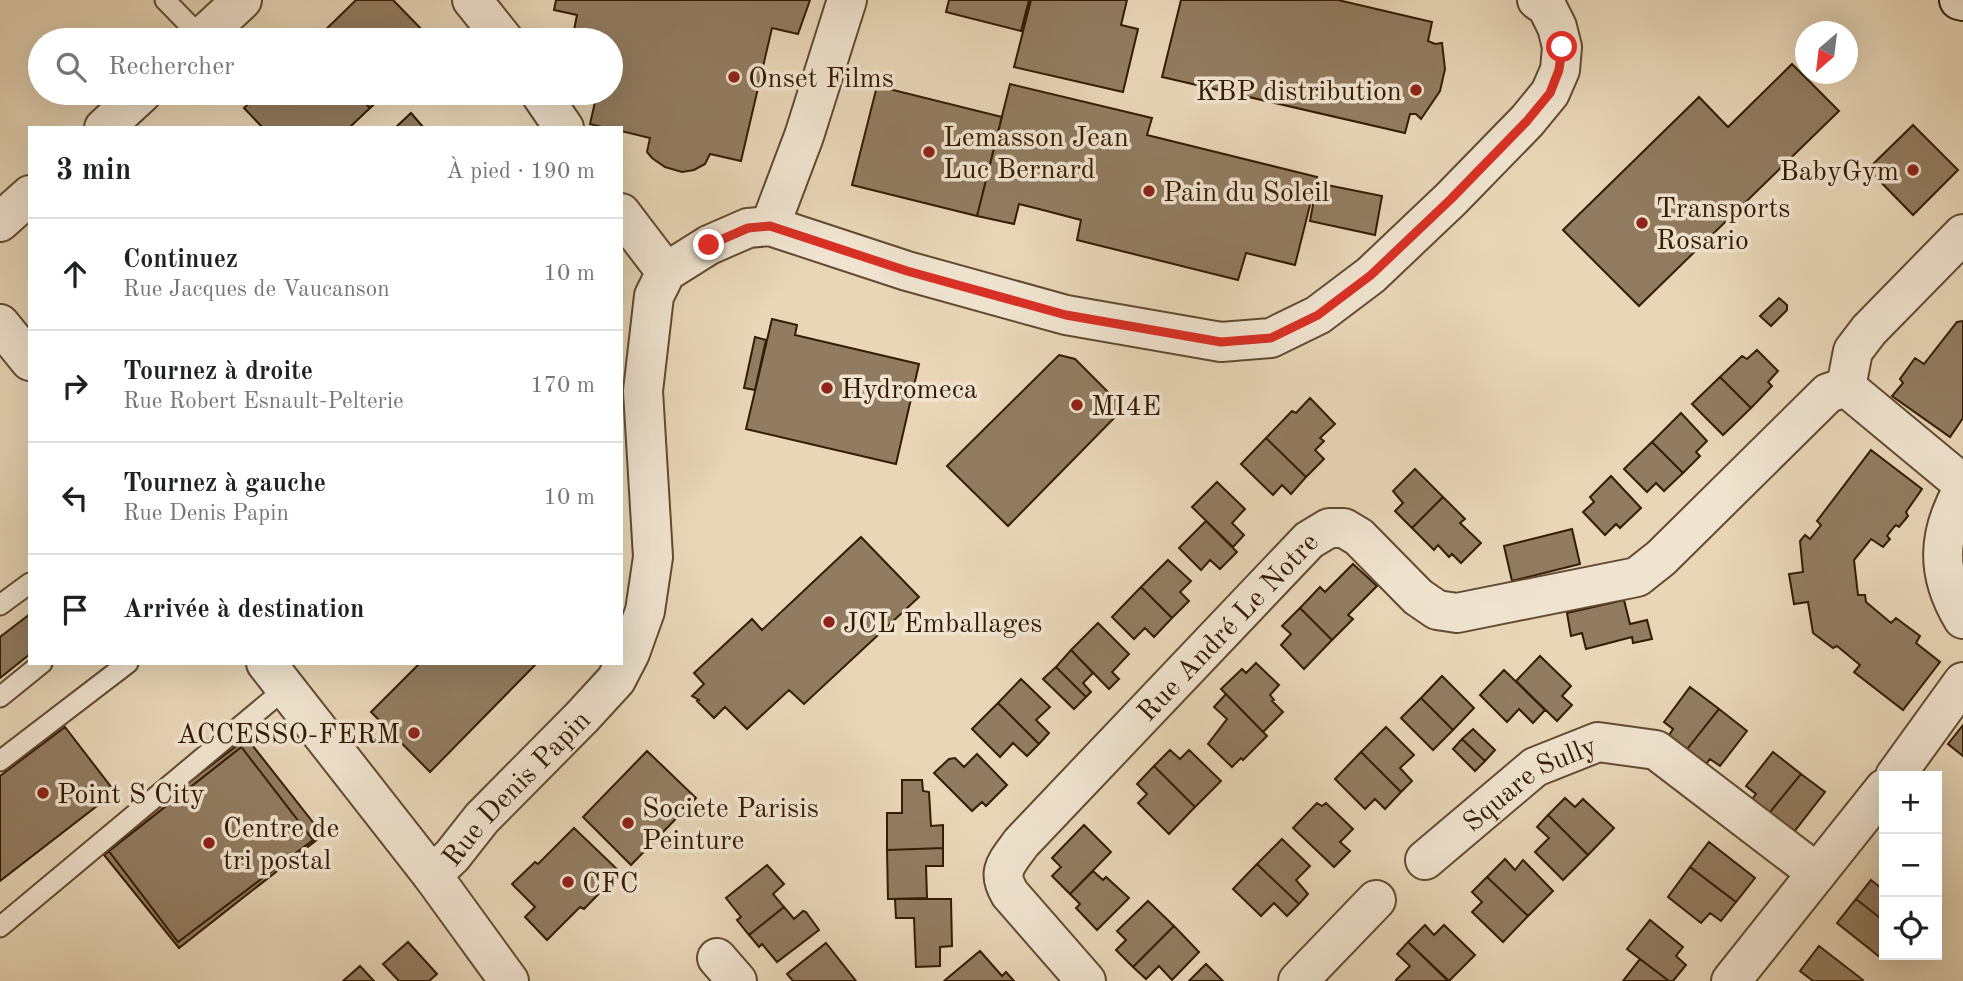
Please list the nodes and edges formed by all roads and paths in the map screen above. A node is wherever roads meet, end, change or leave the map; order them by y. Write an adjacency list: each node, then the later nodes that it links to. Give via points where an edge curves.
1 (165, 0): 6 (lane)
2 (242, 0): 7 (street)
3 (472, 0): 8 (street)
4 (847, 0): 16 (street)
5 (1537, 0): 16 (street, via 1552,17 1562,47 1550,93 1451,199 1371,275 1318,315 1271,338 1221,342 1066,315 907,271)
6 (191, 28)
7 (213, 28)
8 (494, 28)
9 (129, 105): 11 (street)
10 (548, 105): 12 (street)
11 (106, 126)
12 (563, 126)
13 (28, 197): 15 (street)
14 (623, 216): 18 (street)
15 (0, 222)
16 (770, 226): 18 (street, via 748,228 709,245)
17 (1963, 234): 21 (street, via 1869,330 1853,351)
18 (666, 272): 38 (street, Rue Denis Papin, via 654,296 643,391 653,557 645,611 630,653 615,680 582,717)
19 (0, 324): 20 (street)
20 (28, 359)
21 (1846, 387): 22 (street); 42 (street, Rue André Le Notre, via 1828,393 1637,577 1457,613 1437,610 1418,597 1359,537 1344,528 1329,528 1309,540 1021,843 1003,868 1003,883 1010,894)
22 (1963, 484)
23 (1963, 489): 27 (street, via 1950,512 1943,541 1943,571)
24 (28, 585): 25 (lane); 26 (lane)
25 (0, 586)
26 (0, 606)
27 (1963, 619)
28 (40, 665): 32 (lane)
29 (125, 665): 33 (lane)
30 (276, 676): 38 (street); 40 (lane)
31 (1963, 682): 34 (street)
32 (0, 697)
33 (0, 761)
34 (1899, 771)
35 (1879, 795): 37 (street)
36 (1425, 860): 37 (street, Square Sully, via 1535,767 1598,742 1656,750)
37 (1817, 873): 44 (street)
38 (432, 874): 41 (street)
39 (1376, 900): 43 (street)
40 (0, 927)
41 (508, 981)
42 (1086, 981)
43 (1298, 981)
44 (1731, 981)

